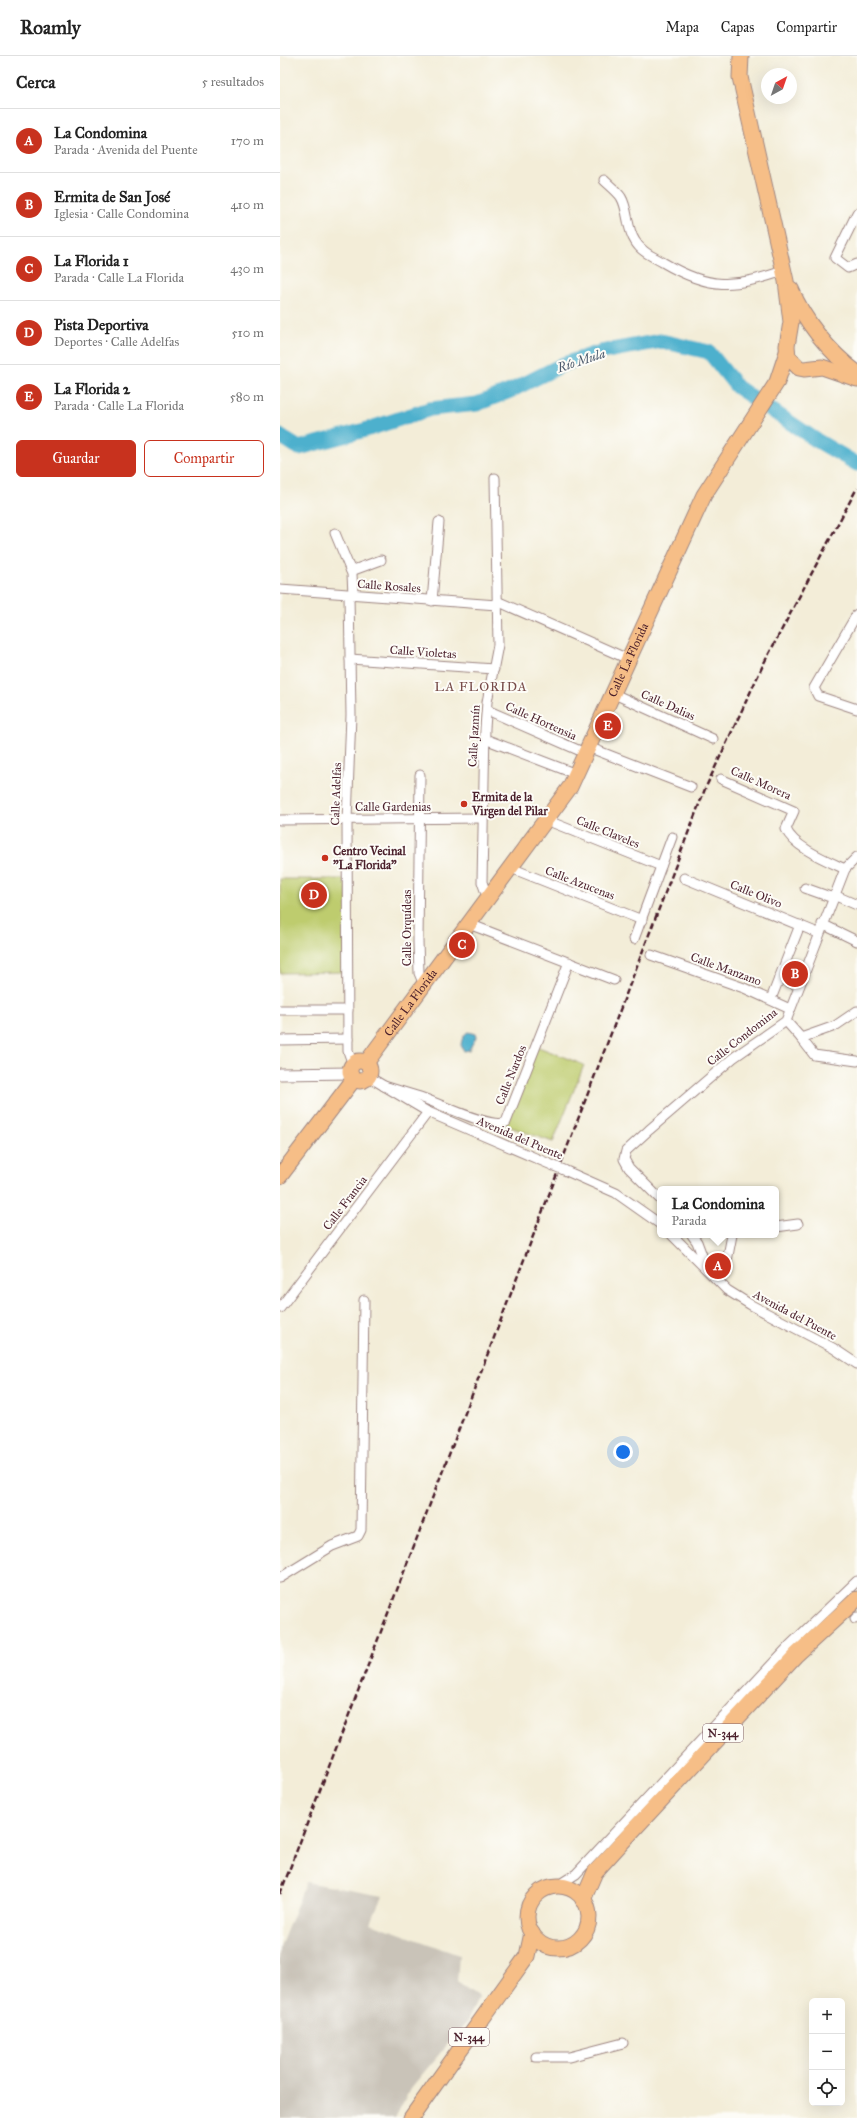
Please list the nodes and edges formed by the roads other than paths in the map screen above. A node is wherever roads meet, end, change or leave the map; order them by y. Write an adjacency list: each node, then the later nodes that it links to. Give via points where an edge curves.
1 (741, 56): 5 (main road, via 740,77)
2 (604, 180): 5 (street, via 621,198 629,230 635,242 648,254 681,272 705,282 727,284)
3 (857, 212): 4 (street, via 834,258 848,268)
4 (857, 264)
5 (784, 276): 6 (main road, via 808,319); 7 (main road, Calle La Florida, via 791,322)
6 (822, 338): 7 (main road, via 804,330 795,334); 8 (main road, via 825,356); 9 (main road, via 839,358)
7 (788, 346): 8 (main road, via 795,365); 11 (main road, Calle La Florida)
8 (810, 368): 10 (main road, via 829,369); 11 (main road, Calle La Florida, via 795,370)
9 (857, 372)
10 (857, 379)
11 (777, 382): 23 (main road, Calle La Florida, via 704,495)
12 (495, 478): 20 (street, Calle Jazmín)
13 (439, 522): 19 (street)
14 (335, 533): 16 (street, Calle Adelfas)
15 (381, 560): 16 (street)
16 (350, 571): 18 (street, Calle Adelfas)
17 (280, 590): 18 (street, Calle Rosales)
18 (351, 595): 19 (street, Calle Rosales); 22 (street, Calle Adelfas)
19 (432, 601): 20 (street, Calle Rosales)
20 (497, 603): 23 (street, Calle Rosales); 24 (street, Calle Jazmín, via 498,645)
21 (857, 614): 26 (street, via 814,688 818,696)
22 (350, 659): 24 (street, Calle Violetas); 37 (street, Calle Adelfas)
23 (628, 659): 25 (main road, Calle La Florida)
24 (494, 669): 27 (street, Calle Jazmín)
25 (612, 693): 29 (street, Calle Dalias); 30 (main road, Calle La Florida)
26 (857, 709)
27 (487, 710): 28 (street, Calle Jazmín); 30 (street, Calle Hortensia)
28 (485, 739): 31 (street); 35 (street, Calle Jazmín)
29 (713, 739)
30 (586, 750): 31 (main road, Calle La Florida); 34 (street, Calle Hortensia)
31 (576, 774): 39 (main road, Calle La Florida, via 566,793)
32 (420, 775): 38 (street, Calle Orquídeas)
33 (721, 779): 44 (street, Calle Morera, via 794,811 786,829 788,836 814,854)
34 (691, 787)
35 (483, 818): 38 (street, Calle Gardenias); 48 (street, Calle Jazmín, via 482,882)
36 (280, 820): 37 (street, Calle Gardenias)
37 (347, 820): 38 (street, Calle Gardenias); 66 (street, Calle Adelfas)
38 (419, 820): 61 (street, Calle Orquídeas, via 419,973)
39 (546, 820): 42 (street, Calle Claveles); 43 (main road, Calle La Florida)
40 (672, 837): 42 (street)
41 (857, 857): 44 (street, Calle Condomina)
42 (661, 866): 50 (street)
43 (510, 868): 48 (main road, Calle La Florida); 50 (street, Calle Azucenas)
44 (845, 869): 47 (street, Calle Condomina)
45 (684, 878): 53 (street, Calle Olivo)
46 (805, 888): 47 (street)
47 (833, 896): 49 (street); 52 (street, Calle Condomina)
48 (488, 899): 51 (main road, Calle La Florida)
49 (857, 905)
50 (642, 920): 55 (street)
51 (469, 924): 58 (street); 61 (main road, Calle La Florida)
52 (822, 924): 54 (street, Calle Condomina); 56 (street)
53 (800, 925): 54 (street, Calle Olivo); 59 (street)
54 (818, 933): 62 (street, Calle Condomina)
55 (634, 939)
56 (857, 941)
57 (651, 955): 63 (street, Calle Manzano)
58 (569, 962): 60 (street); 75 (street, Calle Nardos, via 506,1122 497,1124 459,1113 421,1097)
59 (779, 978): 62 (street); 63 (street)
60 (614, 980)
61 (424, 985): 73 (main road, Calle La Florida)
62 (799, 986): 64 (street, Calle Condomina)
63 (771, 999): 64 (street, Calle Manzano)
64 (790, 1009): 68 (street, Calle Condomina)
65 (280, 1010): 66 (street)
66 (348, 1010): 70 (street, Calle Adelfas)
67 (857, 1011): 69 (street, via 835,1026)
68 (786, 1021): 69 (street); 78 (street, Calle Condomina, via 733,1058 626,1151 624,1159 629,1168)
69 (801, 1038): 72 (street, via 814,1055)
70 (348, 1039): 71 (street); 73 (street, Calle Adelfas, via 349,1057)
71 (280, 1040)
72 (857, 1061)
73 (358, 1071): 74 (street); 75 (street, Avenida del Puente); 77 (main road, Calle La Florida)
74 (280, 1074)
75 (384, 1086): 76 (street, Avenida del Puente)
76 (428, 1112): 79 (street, Avenida del Puente, bridge, via 616,1193); 88 (street, Calle Francia)
77 (280, 1176)
78 (657, 1196)
79 (657, 1222)
80 (798, 1224): 81 (street)
81 (779, 1227)
82 (675, 1238): 85 (street, Avenida del Puente)
83 (694, 1238): 85 (street)
84 (731, 1238): 86 (street, via 726,1266)
85 (707, 1268): 86 (street, Avenida del Puente)
86 (714, 1276): 89 (street, Avenida del Puente, via 727,1290 751,1305 826,1344)
87 (364, 1300): 90 (street, via 361,1530 358,1536 332,1546)
88 (281, 1304)
89 (857, 1364)
90 (280, 1578)
91 (857, 1581): 94 (street, via 790,1645)
92 (857, 1599): 93 (main road, N-344, via 796,1655)
93 (595, 1872): 94 (main road, N-344); 95 (main road, N-344)
94 (561, 1887): 95 (main road, via 574,1891); 96 (main road, N-344, via 545,1889 530,1903 528,1923)
95 (583, 1900): 97 (main road, N-344, via 589,1916 588,1926 583,1935 567,1946)
96 (532, 1933): 97 (main road, via 539,1941); 98 (main road, N-344)
97 (549, 1946): 98 (main road, N-344)
98 (527, 1956): 101 (main road, N-344)
99 (623, 2043): 100 (street, via 569,2057)
100 (536, 2057)
101 (411, 2118)

